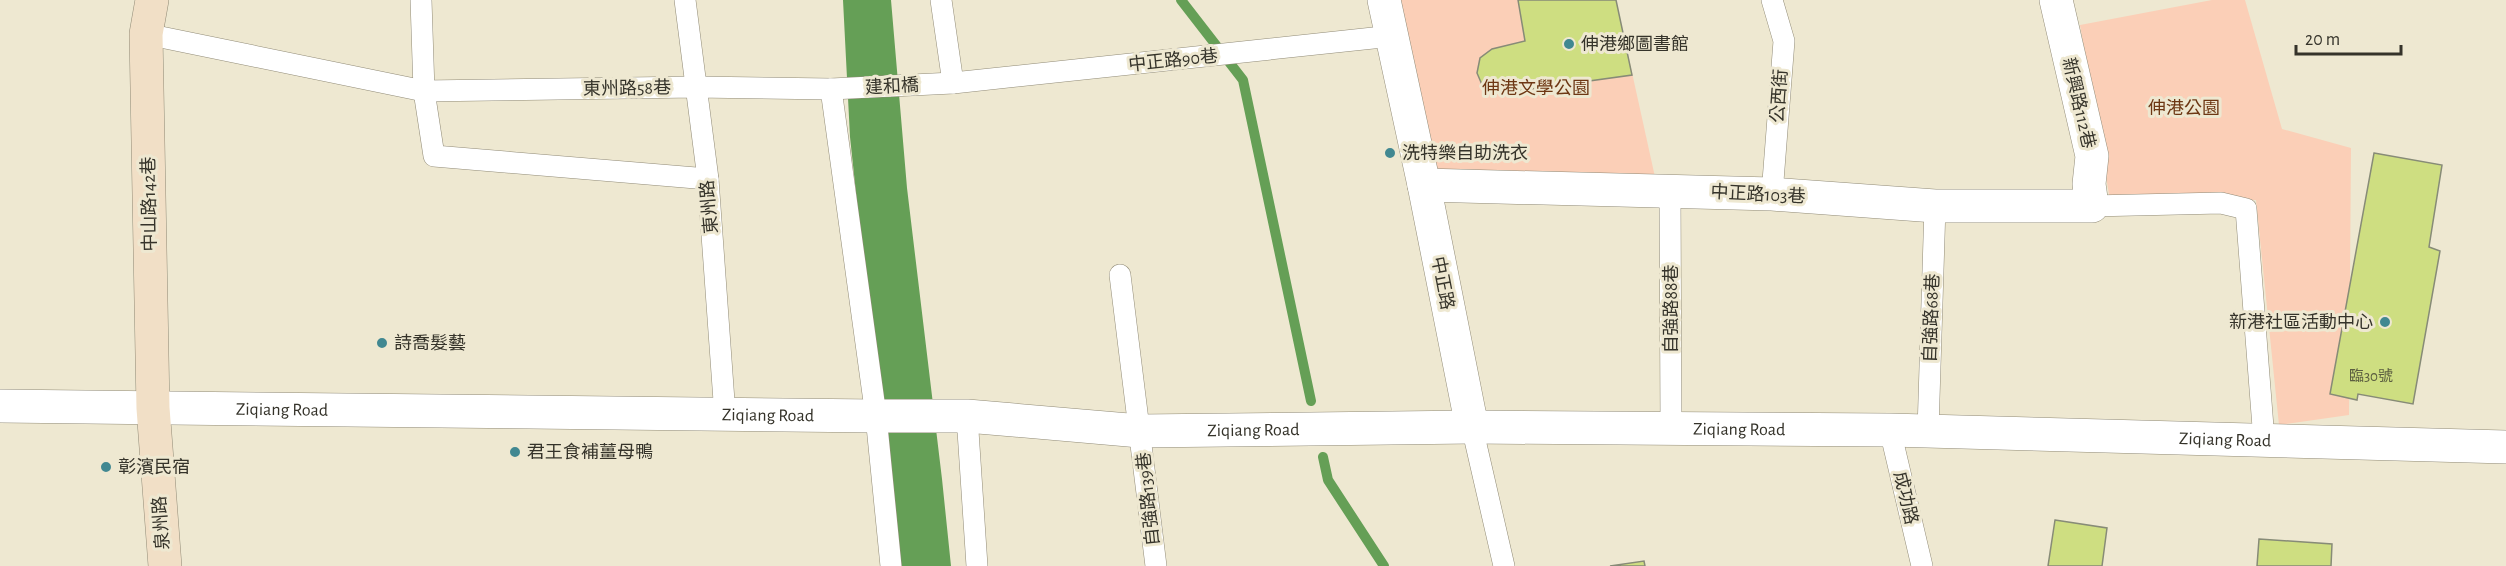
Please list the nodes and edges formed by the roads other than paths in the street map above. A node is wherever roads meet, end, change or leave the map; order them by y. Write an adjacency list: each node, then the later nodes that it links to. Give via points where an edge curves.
1 (152, 0): 8 (street, 中山路142巷)
2 (421, 0): 13 (lane)
3 (685, 0): 11 (lane, 東州路)
4 (941, 0): 10 (lane)
5 (1384, 0): 9 (street, 中正路)
6 (1772, 0): 17 (lane, 公西街, via 1784,40)
7 (2056, 0): 19 (street, 新興路112巷, via 2092,156)
8 (146, 34): 13 (lane, 東州路58巷); 22 (street, 中山路142巷)
9 (1392, 36): 10 (lane, 中正路90巷); 15 (street, 中正路)
10 (953, 83): 12 (lane, 建和橋)
11 (695, 87): 12 (lane, 東州路58巷); 13 (lane, 東州路58巷); 14 (lane, 東州路)
12 (831, 89): 25 (lane)
13 (424, 91): 14 (lane, via 434,156)
14 (708, 179): 23 (lane, 東州路)
15 (1424, 184): 16 (street, 中正路103巷); 26 (street, 中正路)
16 (1670, 190): 17 (street, 中正路103巷); 27 (lane, 自強路88巷)
17 (1772, 194): 18 (street, 中正路103巷)
18 (1935, 206): 19 (street, 中正路103巷); 30 (lane, 自強路68巷)
19 (2092, 206): 31 (lane, via 2221,203 2246,209)
20 (1120, 275): 29 (lane, 自強路139巷)
21 (0, 406): 22 (street, Ziqiang Road)
22 (153, 408): 23 (street, Ziqiang Road); 33 (street, 泉州路)
23 (725, 415): 25 (street, Ziqiang Road)
24 (968, 416): 25 (street, Ziqiang Road); 29 (street, Ziqiang Road); 35 (lane)
25 (876, 417): 34 (lane)
26 (1472, 427): 27 (street, Ziqiang Road); 29 (street, Ziqiang Road); 37 (lane, 中正路)
27 (1671, 428): 28 (street, Ziqiang Road)
28 (1890, 430): 30 (street, Ziqiang Road); 38 (lane, 成功路)
29 (1140, 431): 36 (lane, 自強路139巷)
30 (1928, 431): 31 (street, Ziqiang Road)
31 (2264, 440): 32 (street, Ziqiang Road)
32 (2506, 447)
33 (165, 566)
34 (891, 566)
35 (977, 566)
36 (1156, 566)
37 (1504, 566)
38 (1922, 566)

